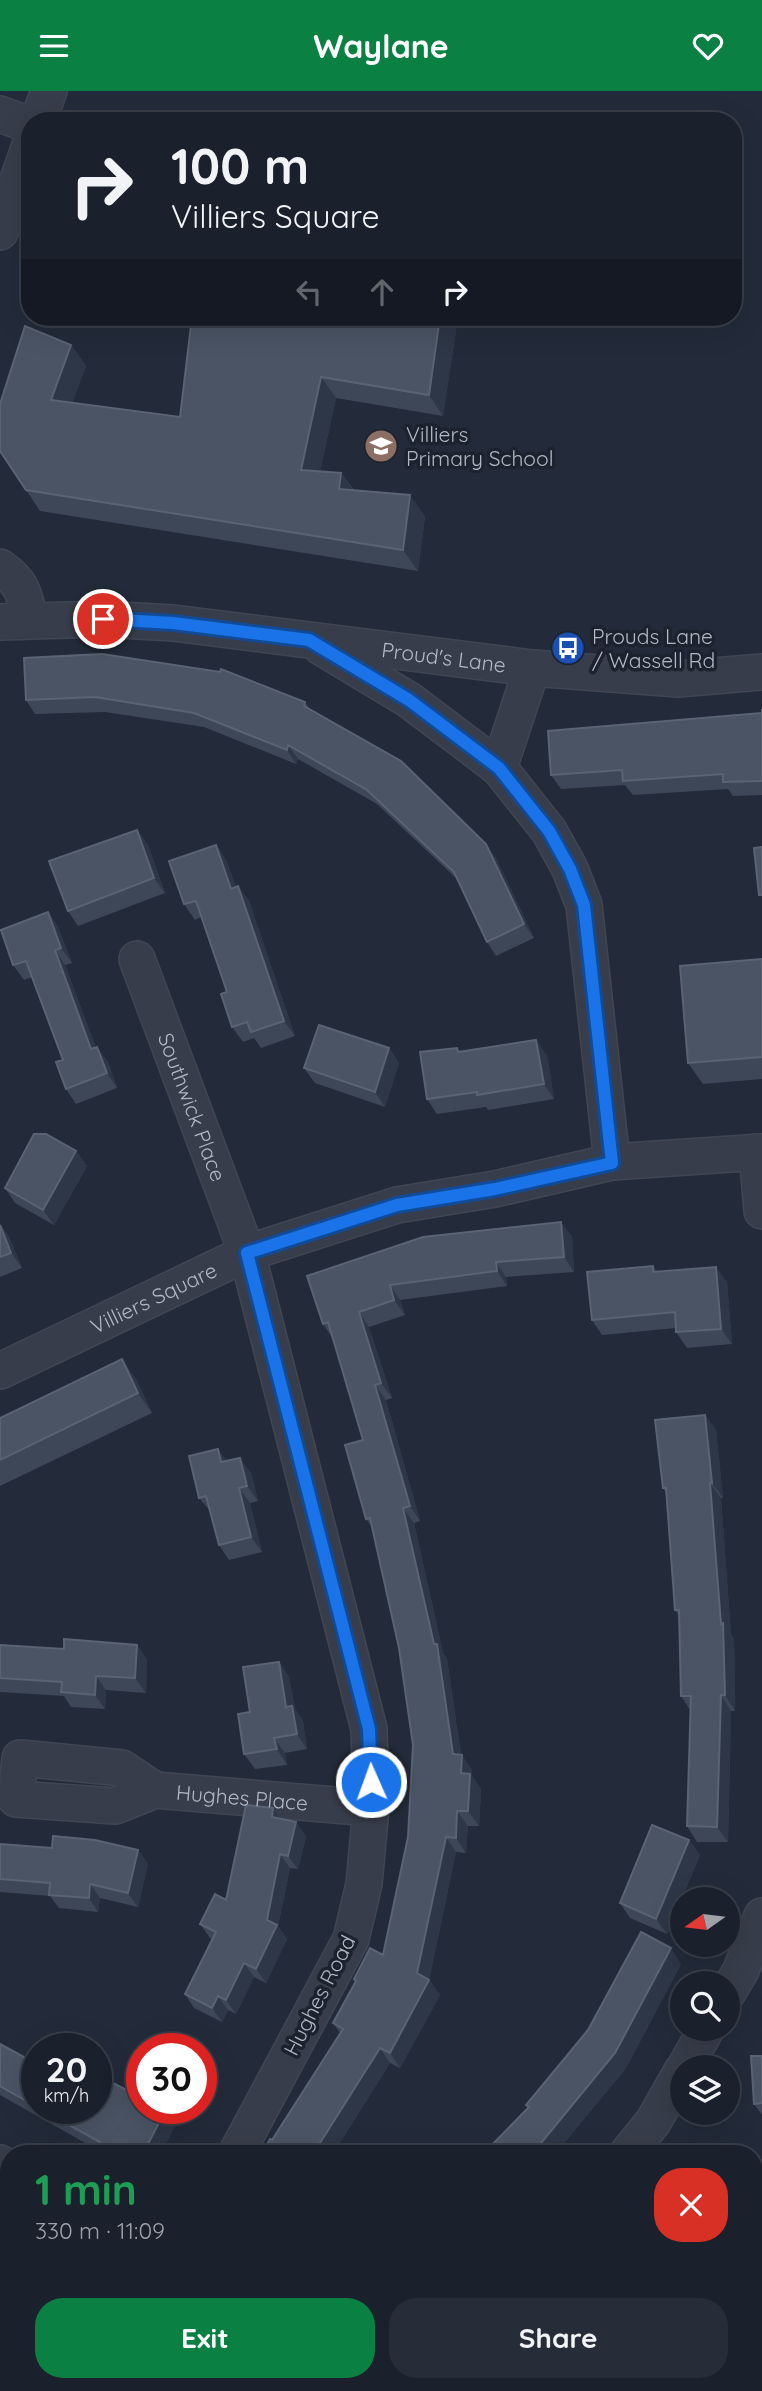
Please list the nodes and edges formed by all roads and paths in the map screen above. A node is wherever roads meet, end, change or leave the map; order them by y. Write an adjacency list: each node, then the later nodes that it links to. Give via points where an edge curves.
1 (49, 91): 2 (street)
2 (41, 112)
3 (0, 114): 4 (street)
4 (21, 122)
5 (21, 171): 6 (street)
6 (0, 232)
7 (0, 567): 8 (street, via 23,590)
8 (15, 621): 9 (street, Proud's Lane, via 173,623)
9 (309, 640): 10 (street, Proud's Lane); 12 (street, via 409,700)
10 (532, 668): 11 (street, Proud's Lane, via 678,680); 12 (street)
11 (762, 672)
12 (499, 768): 15 (street, via 549,831 584,905)
13 (137, 959): 17 (street, Southwick Place)
14 (760, 1152): 15 (street, Villiers Square); 16 (street)
15 (612, 1163): 17 (street, Villiers Square, via 397,1205)
16 (762, 1211)
17 (247, 1253): 18 (street, Villiers Square); 20 (street, Hughes Road, via 369,1729)
18 (0, 1371)
19 (155, 1790): 20 (street, Hughes Place)
20 (371, 1808): 24 (street, Hughes Road, via 364,1884 351,1939)
21 (762, 1916): 22 (street)
22 (743, 1976)
23 (670, 2093): 25 (street)
24 (241, 2145)
25 (634, 2145)

